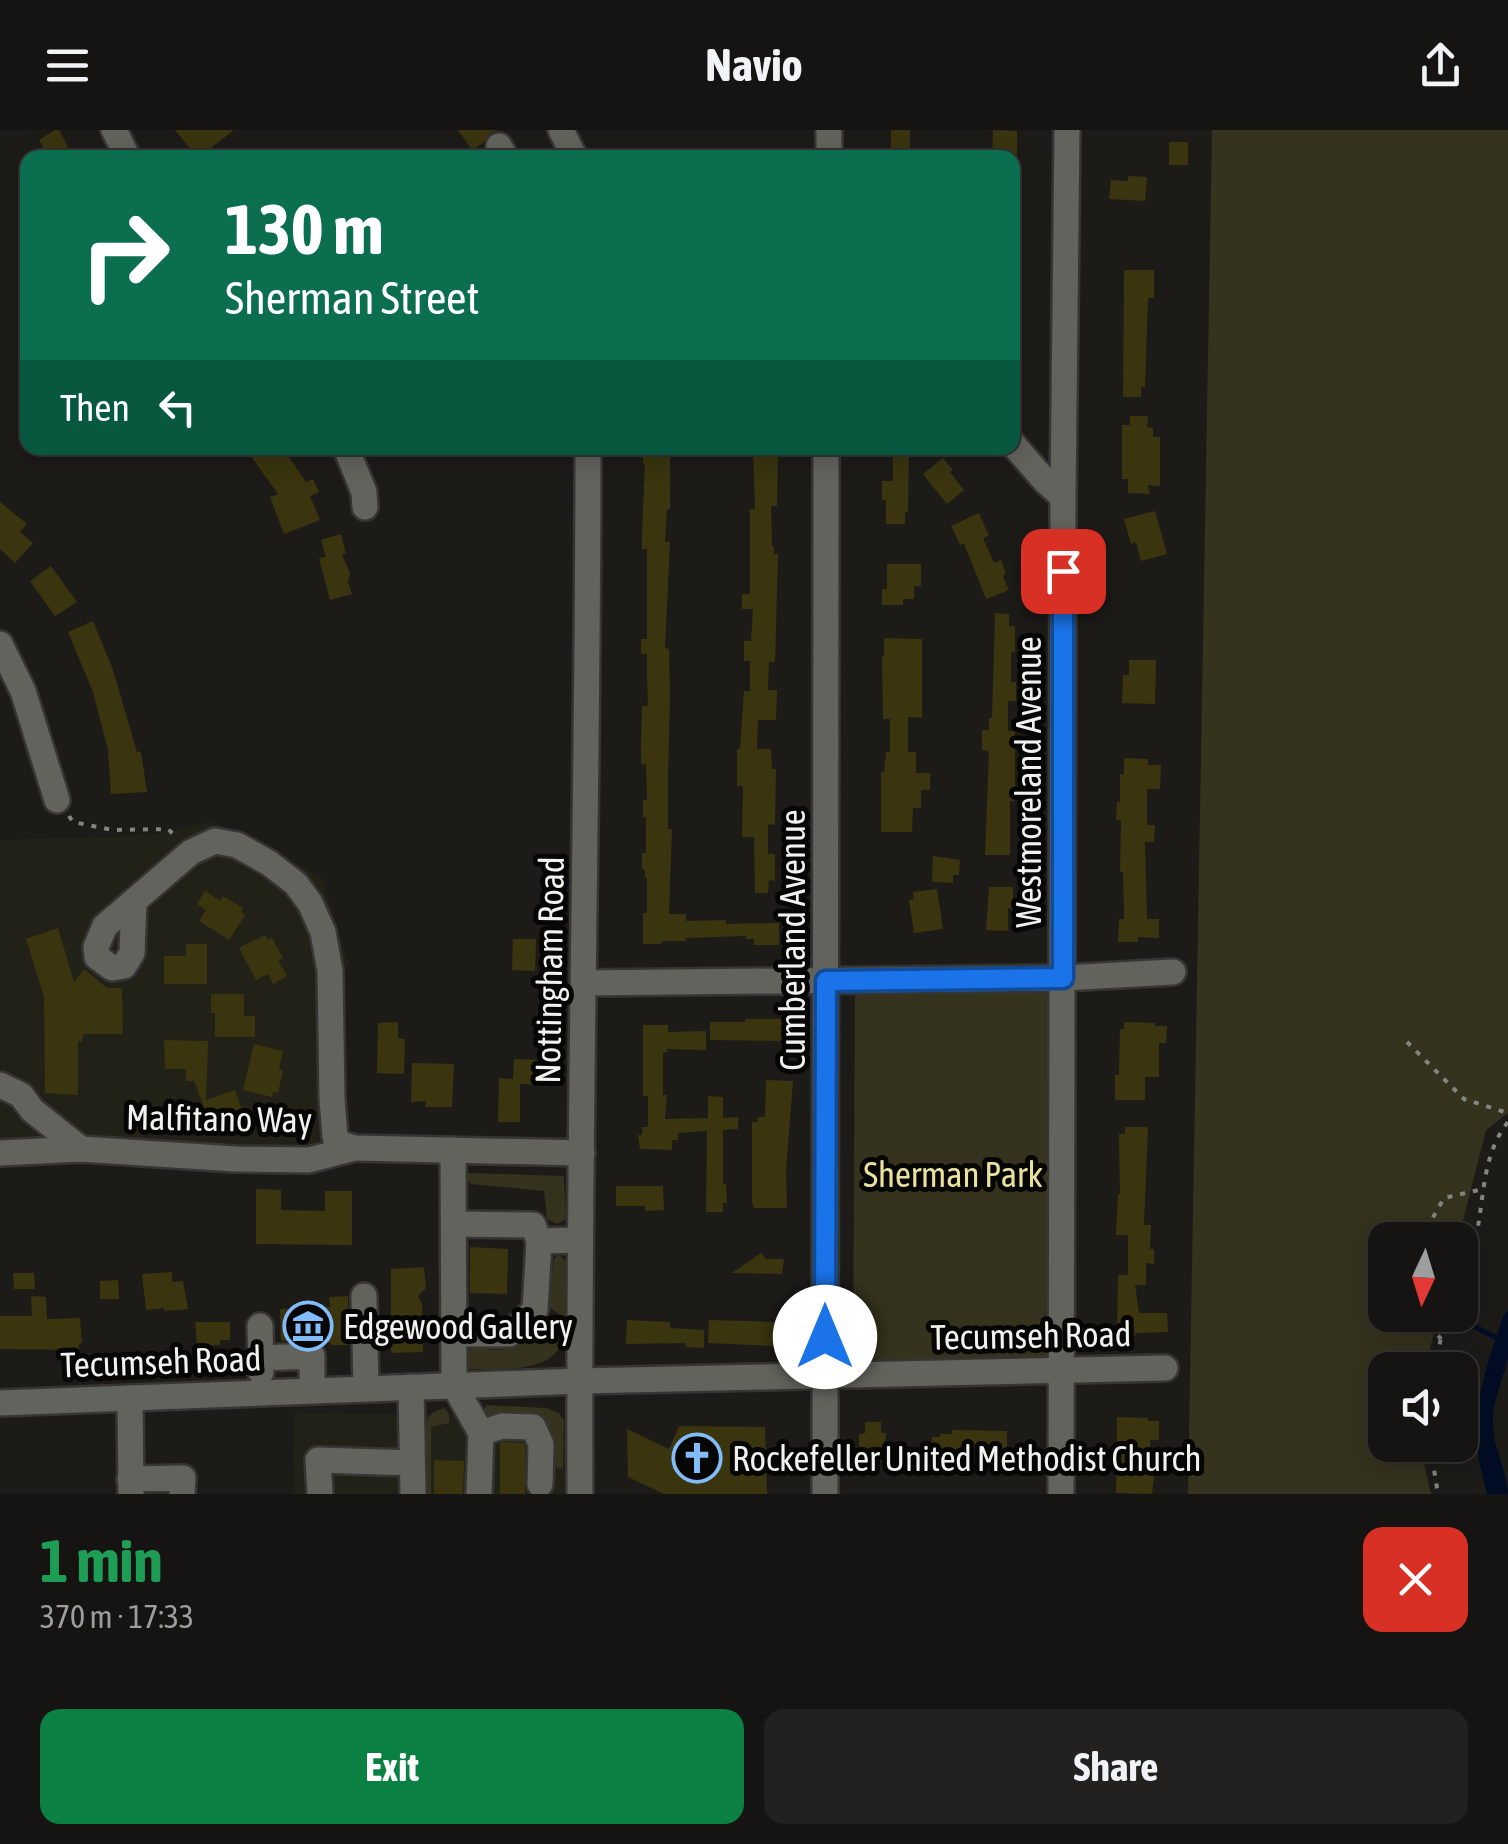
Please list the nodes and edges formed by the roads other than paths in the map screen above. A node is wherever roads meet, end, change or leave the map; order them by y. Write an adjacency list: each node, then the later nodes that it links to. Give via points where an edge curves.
1 (1067, 130): 6 (street, Westmoreland Avenue)
2 (1020, 452): 6 (street)
3 (349, 455): 7 (street)
4 (588, 455): 14 (street, Nottingham Road)
5 (826, 455): 13 (street, Cumberland Avenue)
6 (1063, 498): 12 (street, Westmoreland Avenue)
7 (365, 506)
8 (2, 649): 9 (street, via 23,691)
9 (57, 800)
10 (134, 901): 16 (street, via 191,852 215,841 237,845 296,884 323,932 330,971 335,1137)
11 (1172, 972): 12 (street)
12 (1063, 978): 13 (street); 29 (street, Westmoreland Avenue)
13 (826, 981): 14 (street); 30 (street, Cumberland Avenue)
14 (584, 983): 19 (street, Nottingham Road)
15 (0, 1085): 17 (street, Malfitano Way, via 21,1095)
16 (355, 1148): 17 (street, Malfitano Way, via 309,1160); 18 (street, Malfitano Way)
17 (81, 1149): 20 (street, Malfitano Way)
18 (453, 1150): 19 (street, Malfitano Way); 21 (street)
19 (582, 1153): 22 (street, Nottingham Road)
20 (0, 1154)
21 (454, 1224): 23 (street, via 534,1225); 26 (street)
22 (580, 1240): 23 (street); 31 (street, Nottingham Road)
23 (540, 1241): 26 (street, via 536,1310 508,1334)
24 (364, 1296): 34 (street)
25 (260, 1326): 27 (street)
26 (454, 1334): 32 (street)
27 (260, 1358): 35 (street, via 312,1356); 36 (street)
28 (1165, 1368): 29 (street, Tecumseh Road)
29 (1062, 1370): 30 (street, Tecumseh Road); 49 (street, Westmoreland Avenue)
30 (825, 1376): 31 (street, Tecumseh Road); 48 (street, Cumberland Avenue)
31 (579, 1381): 32 (street, Tecumseh Road); 43 (street, Nottingham Road)
32 (454, 1385): 33 (street, Tecumseh Road); 39 (street)
33 (411, 1387): 34 (street, Tecumseh Road); 40 (street)
34 (366, 1388): 35 (street, Tecumseh Road)
35 (312, 1390): 36 (street, Tecumseh Road)
36 (262, 1392): 37 (street, Tecumseh Road)
37 (130, 1398): 38 (street, Tecumseh Road); 41 (street)
38 (0, 1403)
39 (481, 1433): 42 (street, via 533,1427 541,1444); 47 (street)
40 (412, 1462): 45 (street, via 318,1460); 46 (street)
41 (130, 1486): 44 (street, via 183,1478)
42 (540, 1489): 43 (street)
43 (580, 1489)
44 (182, 1494)
45 (320, 1494)
46 (413, 1494)
47 (479, 1494)
48 (824, 1494)
49 (1061, 1494)

